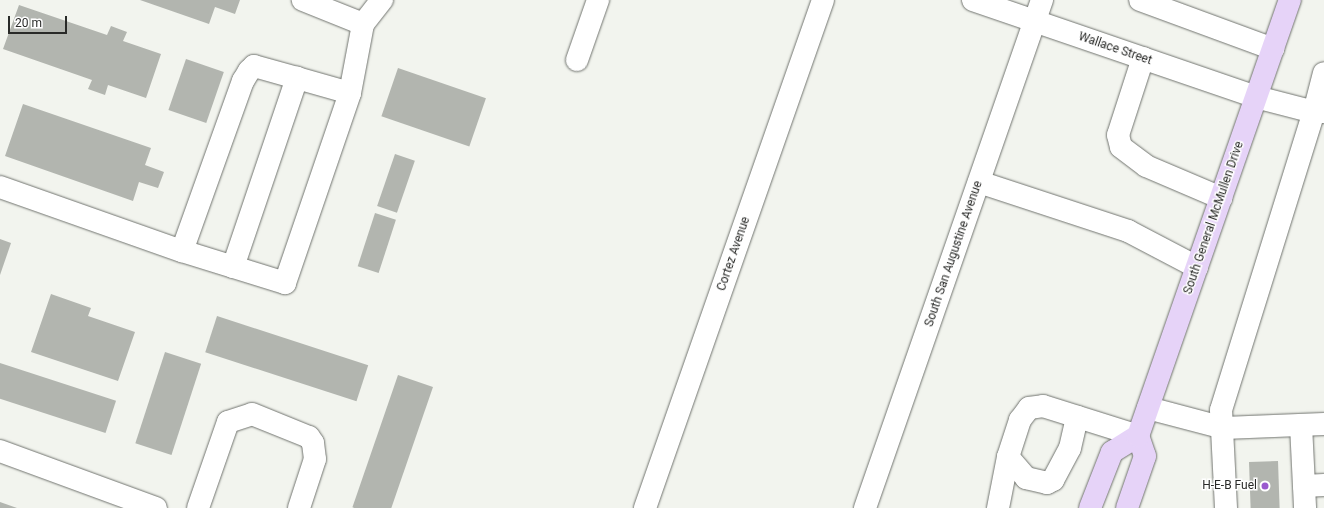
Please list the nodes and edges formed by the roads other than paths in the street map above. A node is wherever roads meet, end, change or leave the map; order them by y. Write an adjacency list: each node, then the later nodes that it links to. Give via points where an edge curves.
1 (304, 0): 10 (street)
2 (382, 0): 10 (street)
3 (598, 0): 13 (street)
4 (823, 0): 37 (street, Cortez Avenue)
5 (973, 0): 9 (street, Wallace Street)
6 (1042, 0): 9 (street, South San Augustine Avenue)
7 (1140, 0): 11 (street)
8 (1290, 0): 11 (main road, South General McMullen Drive)
9 (1034, 22): 12 (street, Wallace Street); 19 (street, South San Augustine Avenue)
10 (363, 24): 16 (street)
11 (1273, 50): 17 (main road, South General McMullen Drive)
12 (1143, 58): 17 (street, Wallace Street); 21 (street, via 1118,135 1121,147 1146,166)
13 (577, 60)
14 (1324, 73): 18 (street)
15 (297, 78): 16 (street); 22 (street, via 254,66 246,76); 23 (street)
16 (350, 93): 23 (street, via 285,283)
17 (1256, 97): 18 (street, Wallace Street); 21 (main road, South General McMullen Drive)
18 (1319, 112): 29 (street, via 1221,410)
19 (979, 182): 24 (street, via 1128,232); 38 (street, South San Augustine Avenue)
20 (0, 187): 22 (street)
21 (1221, 198): 24 (main road, South General McMullen Drive)
22 (182, 251): 23 (street)
23 (233, 267)
24 (1197, 267): 25 (main road, South General McMullen Drive)
25 (1148, 408): 29 (street); 30 (main road, South General McMullen Drive)
26 (1077, 417): 30 (street); 32 (street, via 1043,406 1030,408 1020,420); 32 (street, via 1070,448 1053,480 1047,483 1026,478)
27 (1324, 424): 28 (street)
28 (1301, 425): 29 (street); 33 (street)
29 (1224, 428): 42 (street)
30 (1138, 436): 40 (main road, via 1112,452); 41 (main road, via 1145,456)
31 (0, 451): 34 (street)
32 (1008, 457): 39 (street)
33 (1314, 485): 43 (street)
34 (156, 508)
35 (198, 508): 36 (street, via 228,422 252,414 309,437 313,443 315,459)
36 (299, 508)
37 (646, 508)
38 (865, 508)
39 (998, 508)
40 (1090, 508)
41 (1127, 508)
42 (1226, 508)
43 (1305, 508)

